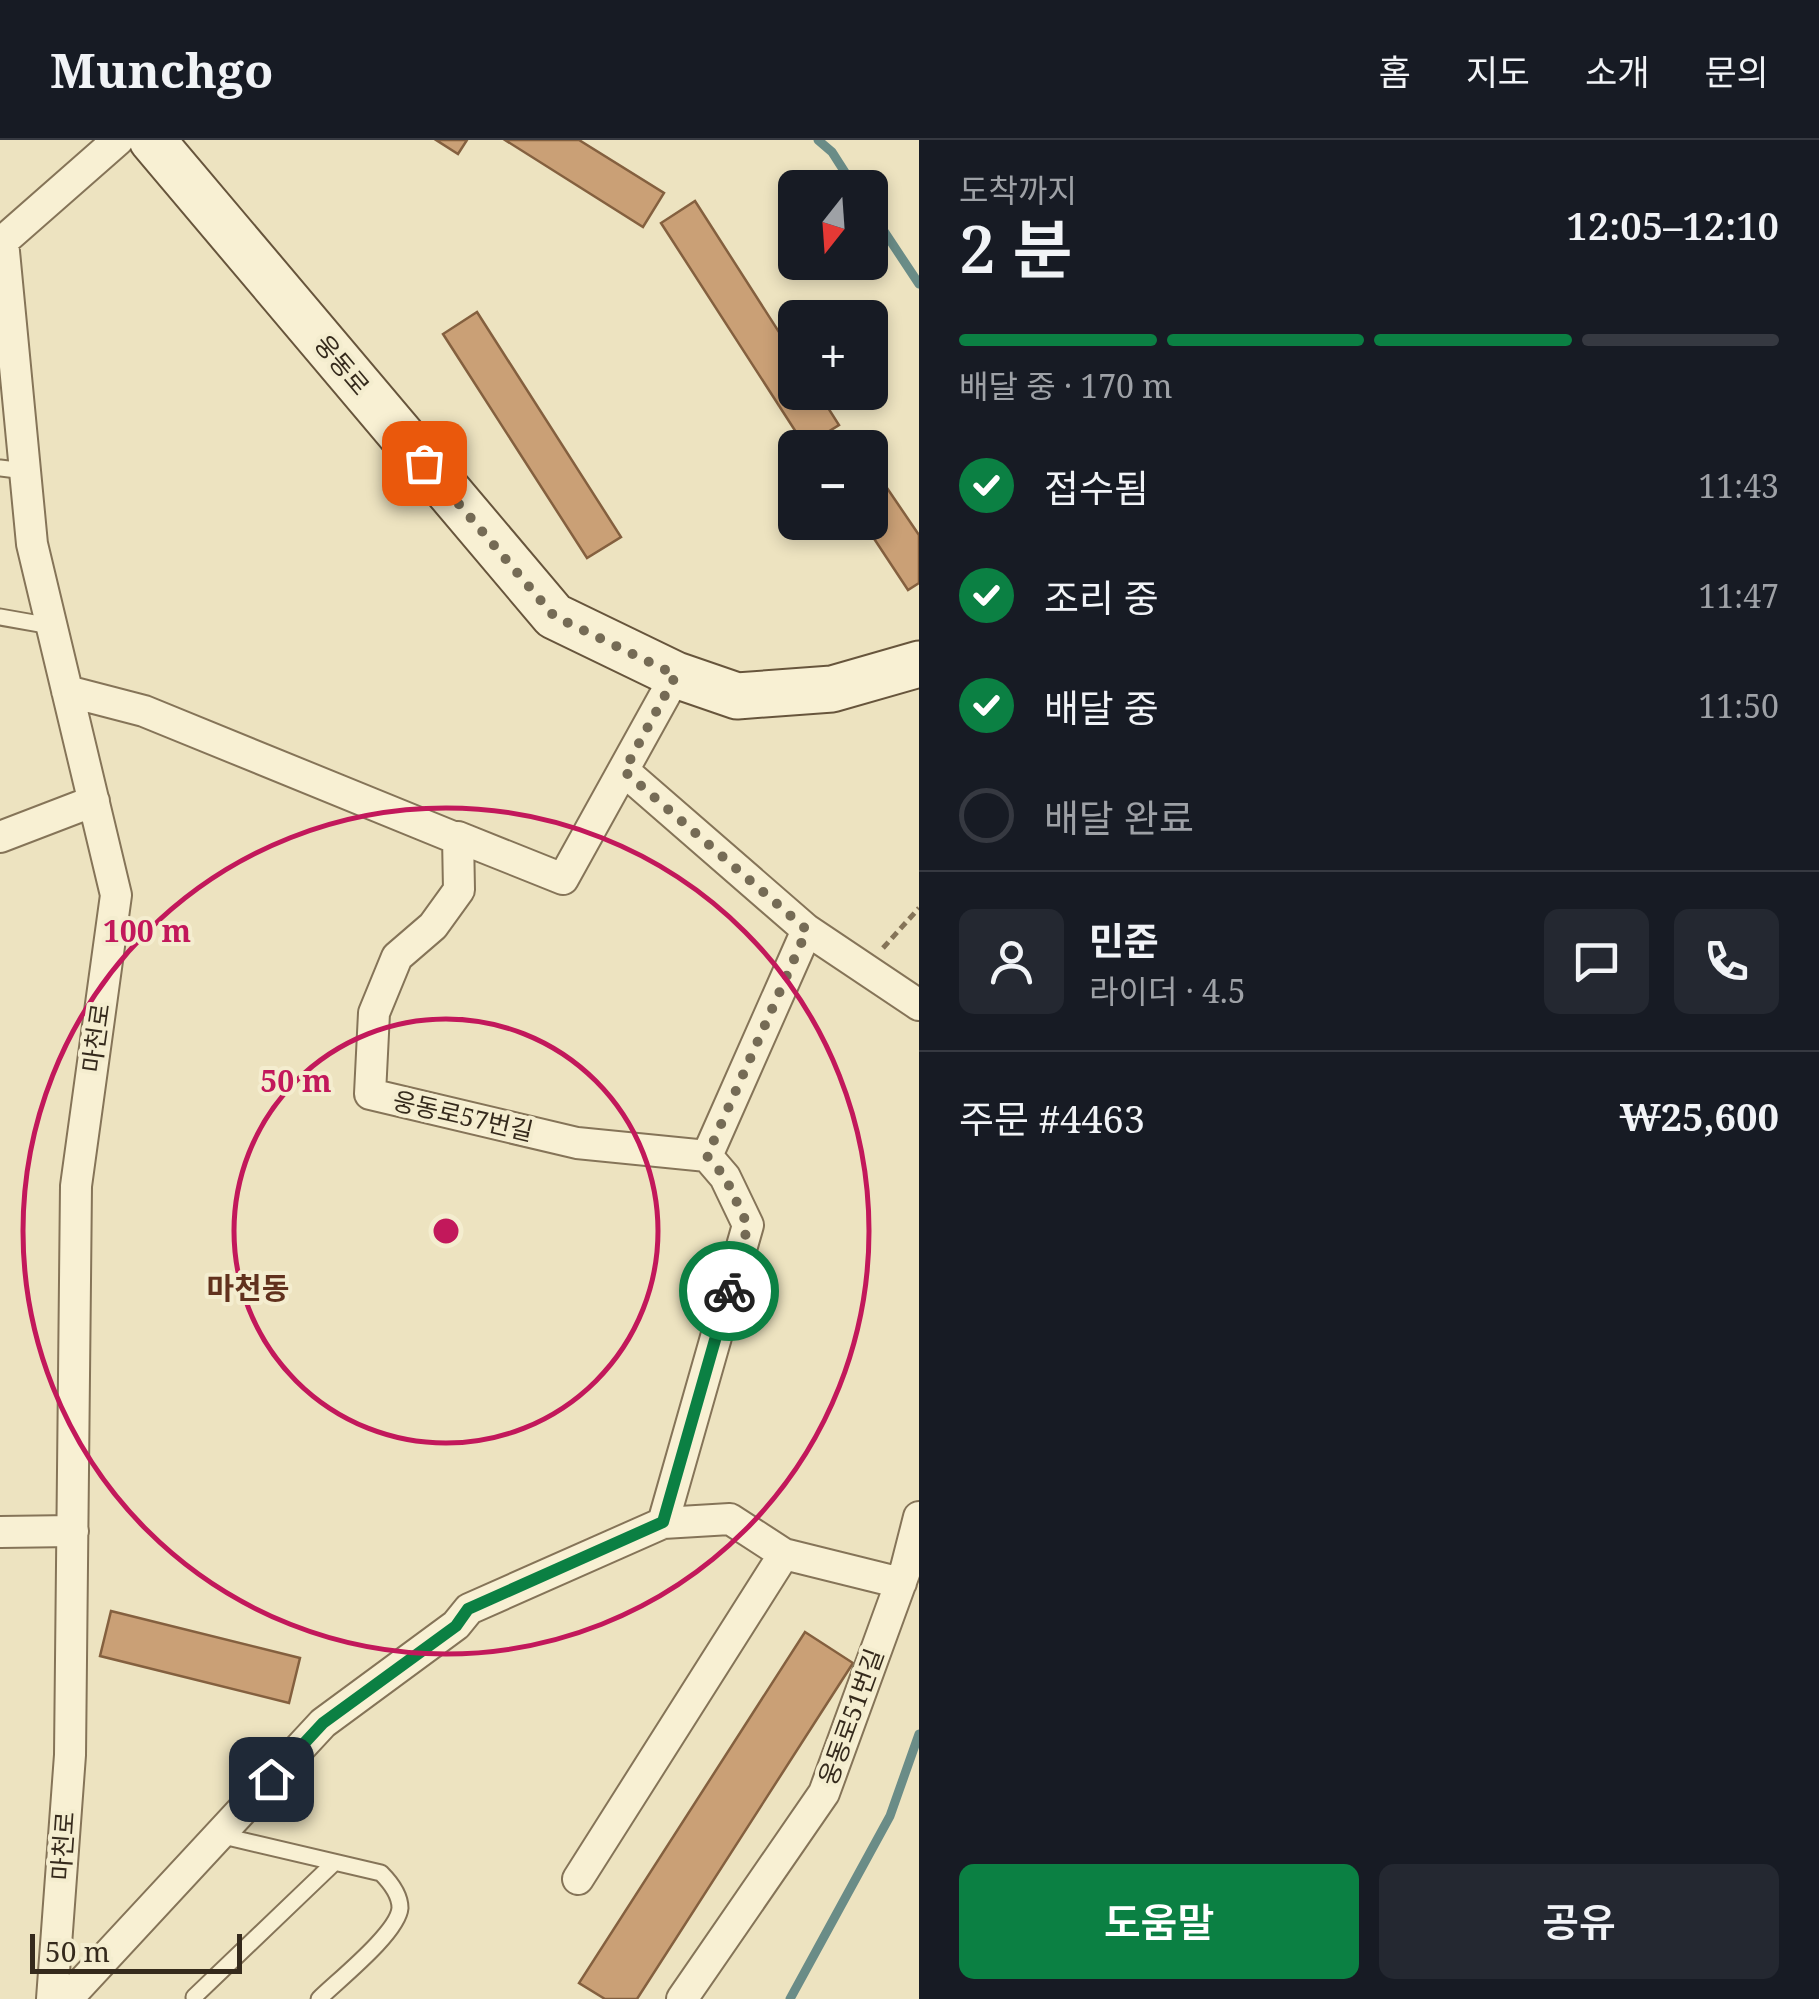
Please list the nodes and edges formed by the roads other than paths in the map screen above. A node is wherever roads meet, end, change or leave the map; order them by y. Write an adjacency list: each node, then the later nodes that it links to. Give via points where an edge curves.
1 (118, 140): 3 (street, 마천로)
2 (152, 140): 9 (main road, 웅동로, via 554,616)
3 (2, 237): 4 (street, 마천로)
4 (9, 397): 5 (street, 마천로)
5 (12, 470): 7 (street, 마천로)
6 (0, 617): 7 (lane)
7 (52, 626): 10 (street, 마천로)
8 (919, 664): 9 (main road, 웅동로, via 832,689 737,696)
9 (676, 675): 11 (street)
10 (67, 691): 12 (street, 마천로); 14 (street, via 144,711)
11 (624, 771): 14 (street, via 562,879); 15 (street)
12 (94, 801): 13 (street); 20 (street, 마천로, via 116,895 76,1186)
13 (0, 838)
14 (458, 839): 17 (street, 웅동로57번길, via 458,890 432,926 397,957 374,1013 370,1094 577,1143)
15 (807, 930): 16 (street); 17 (street)
16 (919, 1005)
17 (707, 1156): 19 (street, via 748,1226)
18 (919, 1517): 23 (street, 웅동로51번길)
19 (663, 1522): 22 (street, via 730,1519); 24 (street, via 468,1609 456,1626 323,1723)
20 (72, 1531): 21 (street); 28 (street, 마천로, via 70,1755)
21 (0, 1532)
22 (784, 1554): 23 (street); 26 (street)
23 (901, 1583): 31 (street, 웅동로51번길, via 824,1793)
24 (219, 1835): 25 (lane); 29 (street)
25 (334, 1862): 27 (lane); 30 (lane, via 381,1874 400,1908 392,1928)
26 (578, 1879)
27 (194, 1997)
28 (52, 1999)
29 (67, 1999)
30 (319, 1999)
31 (682, 1999)

